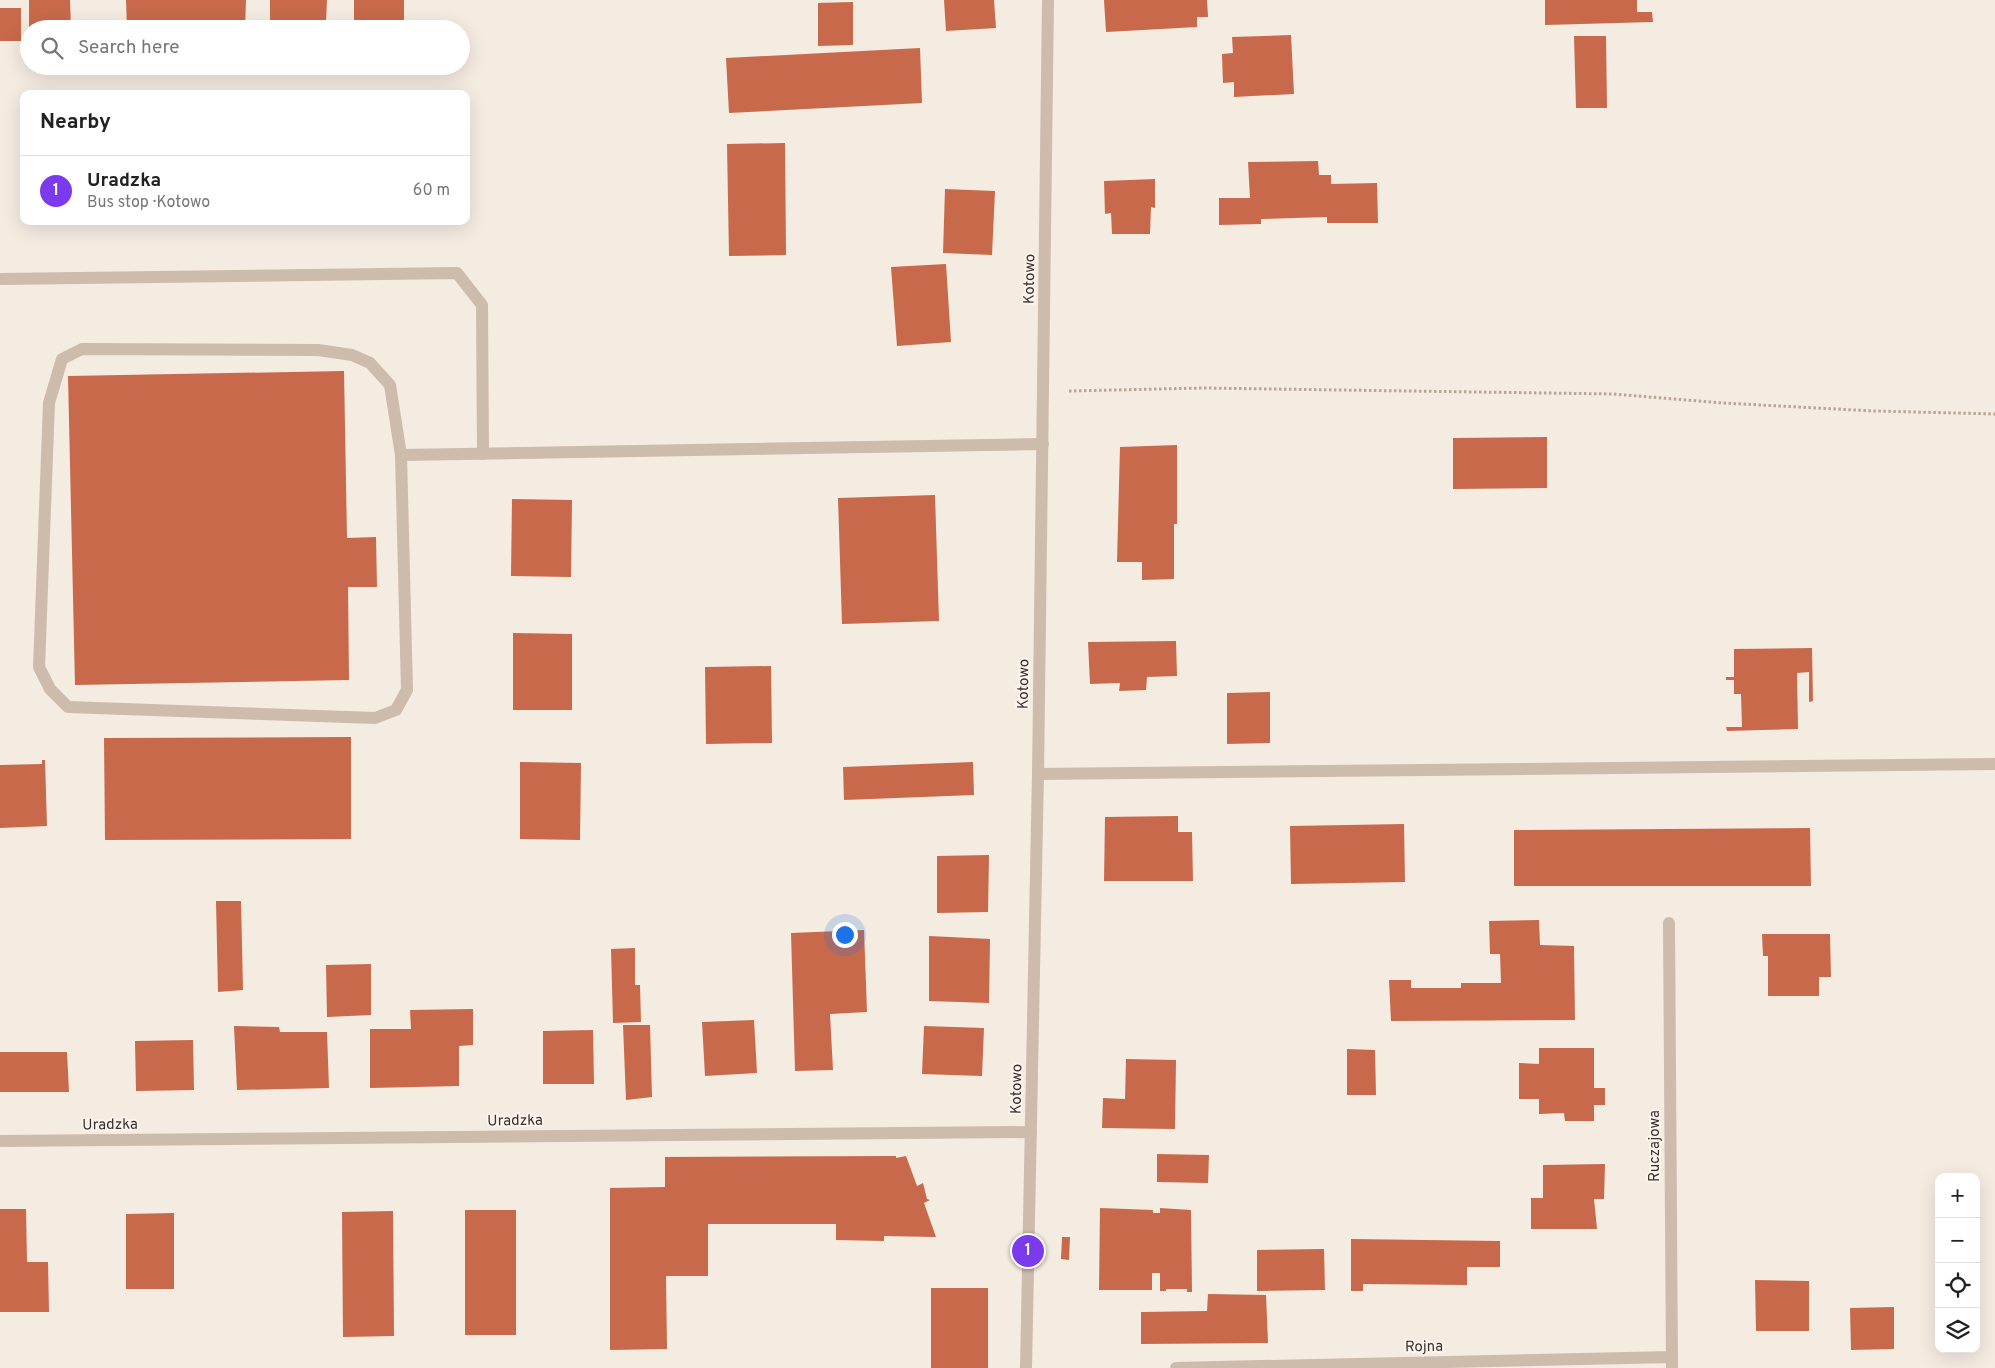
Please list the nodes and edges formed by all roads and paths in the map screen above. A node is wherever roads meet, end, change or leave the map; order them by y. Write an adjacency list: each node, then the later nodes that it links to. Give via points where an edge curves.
1 (1048, 0): 3 (street, Kotowo)
2 (0, 279): 6 (street, via 457,273 482,305)
3 (1044, 392): 4 (path, via 1203,388 1613,394 1874,411); 5 (street, Kotowo)
4 (1995, 414)
5 (1043, 444): 6 (street); 9 (street, Kotowo)
6 (483, 454): 7 (street)
7 (401, 455): 7 (street, via 390,385 370,363 352,354 318,350 82,349 62,359 49,403 39,667 50,689 68,707 375,718 396,710 407,690)
8 (1995, 764): 9 (street)
9 (1038, 774): 11 (street, Kotowo)
10 (1669, 923): 13 (street, Ruczajowa)
11 (1031, 1132): 12 (street, Uradzka); 14 (street, Kotowo)
12 (0, 1141)
13 (1672, 1362): 15 (street, Rojna)
14 (1026, 1368)
15 (1176, 1368)

